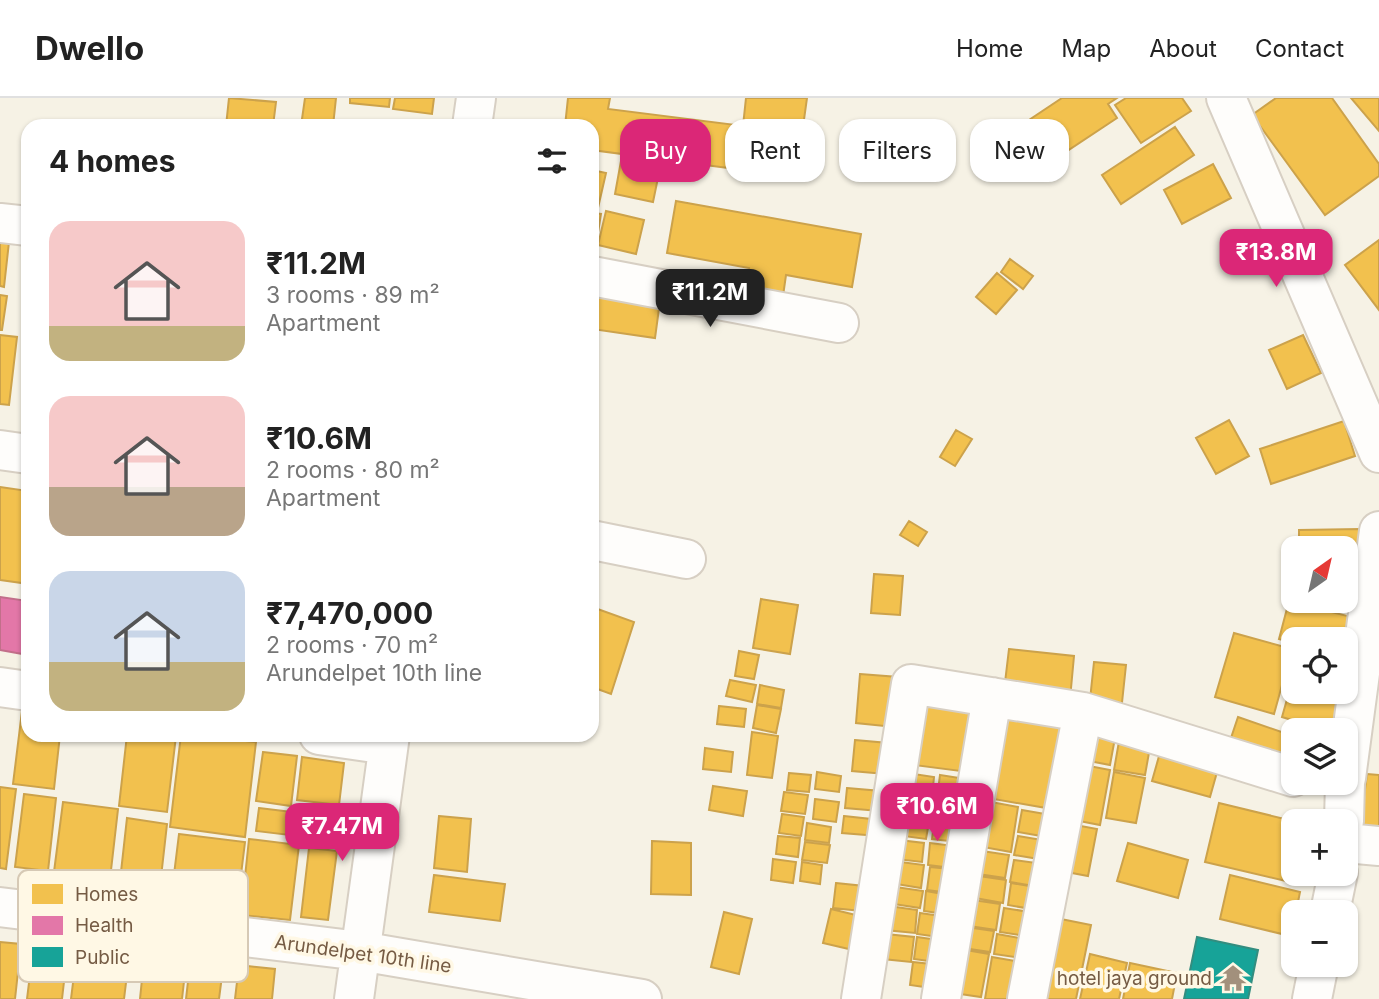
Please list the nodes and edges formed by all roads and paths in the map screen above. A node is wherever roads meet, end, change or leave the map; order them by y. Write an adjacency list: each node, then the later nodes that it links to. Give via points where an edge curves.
1 (476, 98): 3 (street)
2 (1231, 100): 10 (street)
3 (473, 119)
4 (0, 223): 5 (street)
5 (21, 225)
6 (599, 277): 7 (street)
7 (839, 323)
8 (0, 450): 9 (street)
9 (21, 453)
10 (1379, 453)
11 (1379, 531): 18 (street)
12 (599, 541): 13 (street)
13 (686, 559)
14 (0, 687): 15 (street)
15 (21, 690)
16 (992, 697): 17 (street); 30 (street, via 911,684); 31 (street)
17 (1083, 712): 20 (street); 32 (street)
18 (1350, 718)
19 (389, 742): 26 (street)
20 (1281, 774)
21 (1358, 844): 22 (street)
22 (1379, 846)
23 (0, 907): 24 (street, Arundelpet 10th line)
24 (18, 909)
25 (248, 937): 26 (street, Arundelpet 10th line)
26 (360, 951): 28 (street); 29 (street, Arundelpet 10th line)
27 (1316, 977): 33 (street)
28 (354, 999)
29 (642, 999)
30 (860, 999)
31 (941, 999)
32 (1027, 999)
33 (1312, 999)

